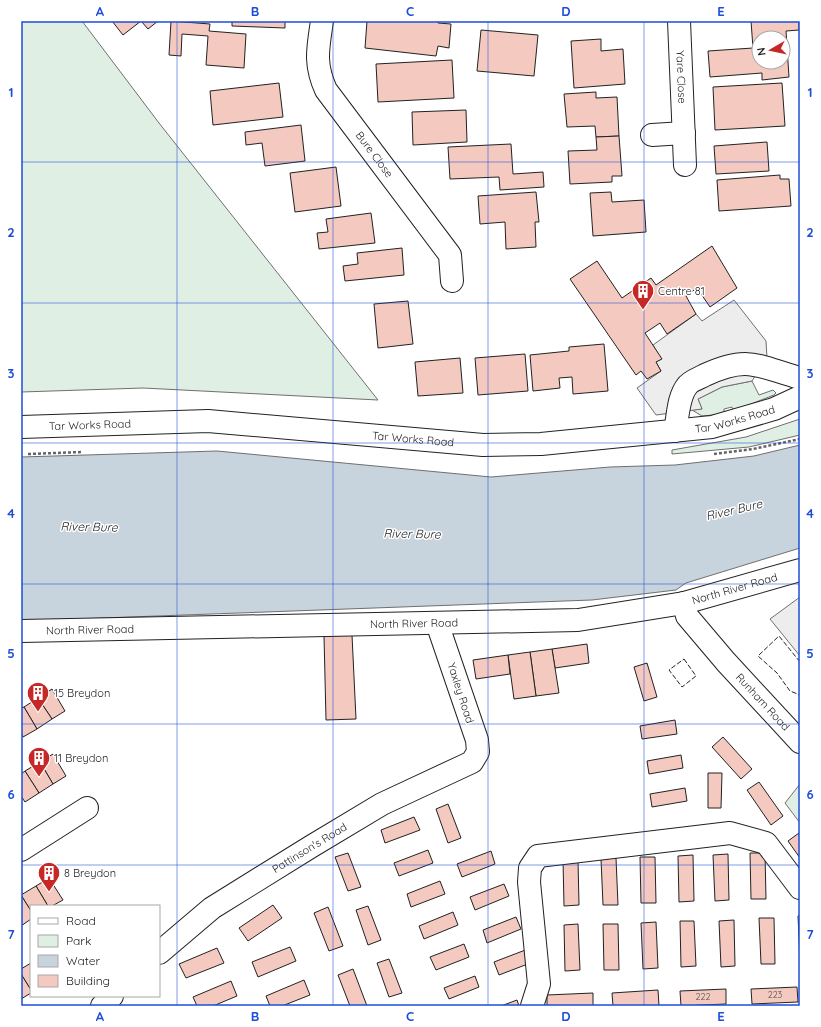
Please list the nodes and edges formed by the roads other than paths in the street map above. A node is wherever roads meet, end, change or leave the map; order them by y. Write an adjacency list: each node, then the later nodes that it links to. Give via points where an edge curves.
1 (322, 21): 6 (street, Bure Close, via 317,58 319,75 326,90 450,255)
2 (679, 21): 3 (street, Yare Close)
3 (684, 133): 4 (street); 5 (street, Yare Close)
4 (652, 135)
5 (685, 165)
6 (452, 281)
7 (800, 378): 10 (street, via 756,364 727,365 688,384 683,392)
8 (800, 398): 10 (street, Tar Works Road, via 774,409 712,427)
9 (21, 427): 10 (street, Tar Works Road, via 208,421 483,445 541,444)
10 (675, 430)
11 (800, 570): 12 (street, North River Road)
12 (684, 603): 13 (street, North River Road, via 578,620); 15 (street, Runham Road, via 687,616)
13 (438, 623): 14 (street, North River Road); 16 (street, Yaxley Road, via 477,740 478,752)
14 (21, 631)
15 (800, 742)
16 (472, 762): 20 (street, Pattinson's Road, via 382,804 312,846 212,908)
17 (88, 808): 18 (street)
18 (21, 850)
19 (800, 888): 23 (street, via 766,843 730,833 538,856 530,868 529,882 539,984)
20 (160, 952)
21 (111, 997): 22 (street)
22 (102, 1006)
23 (532, 1006)

